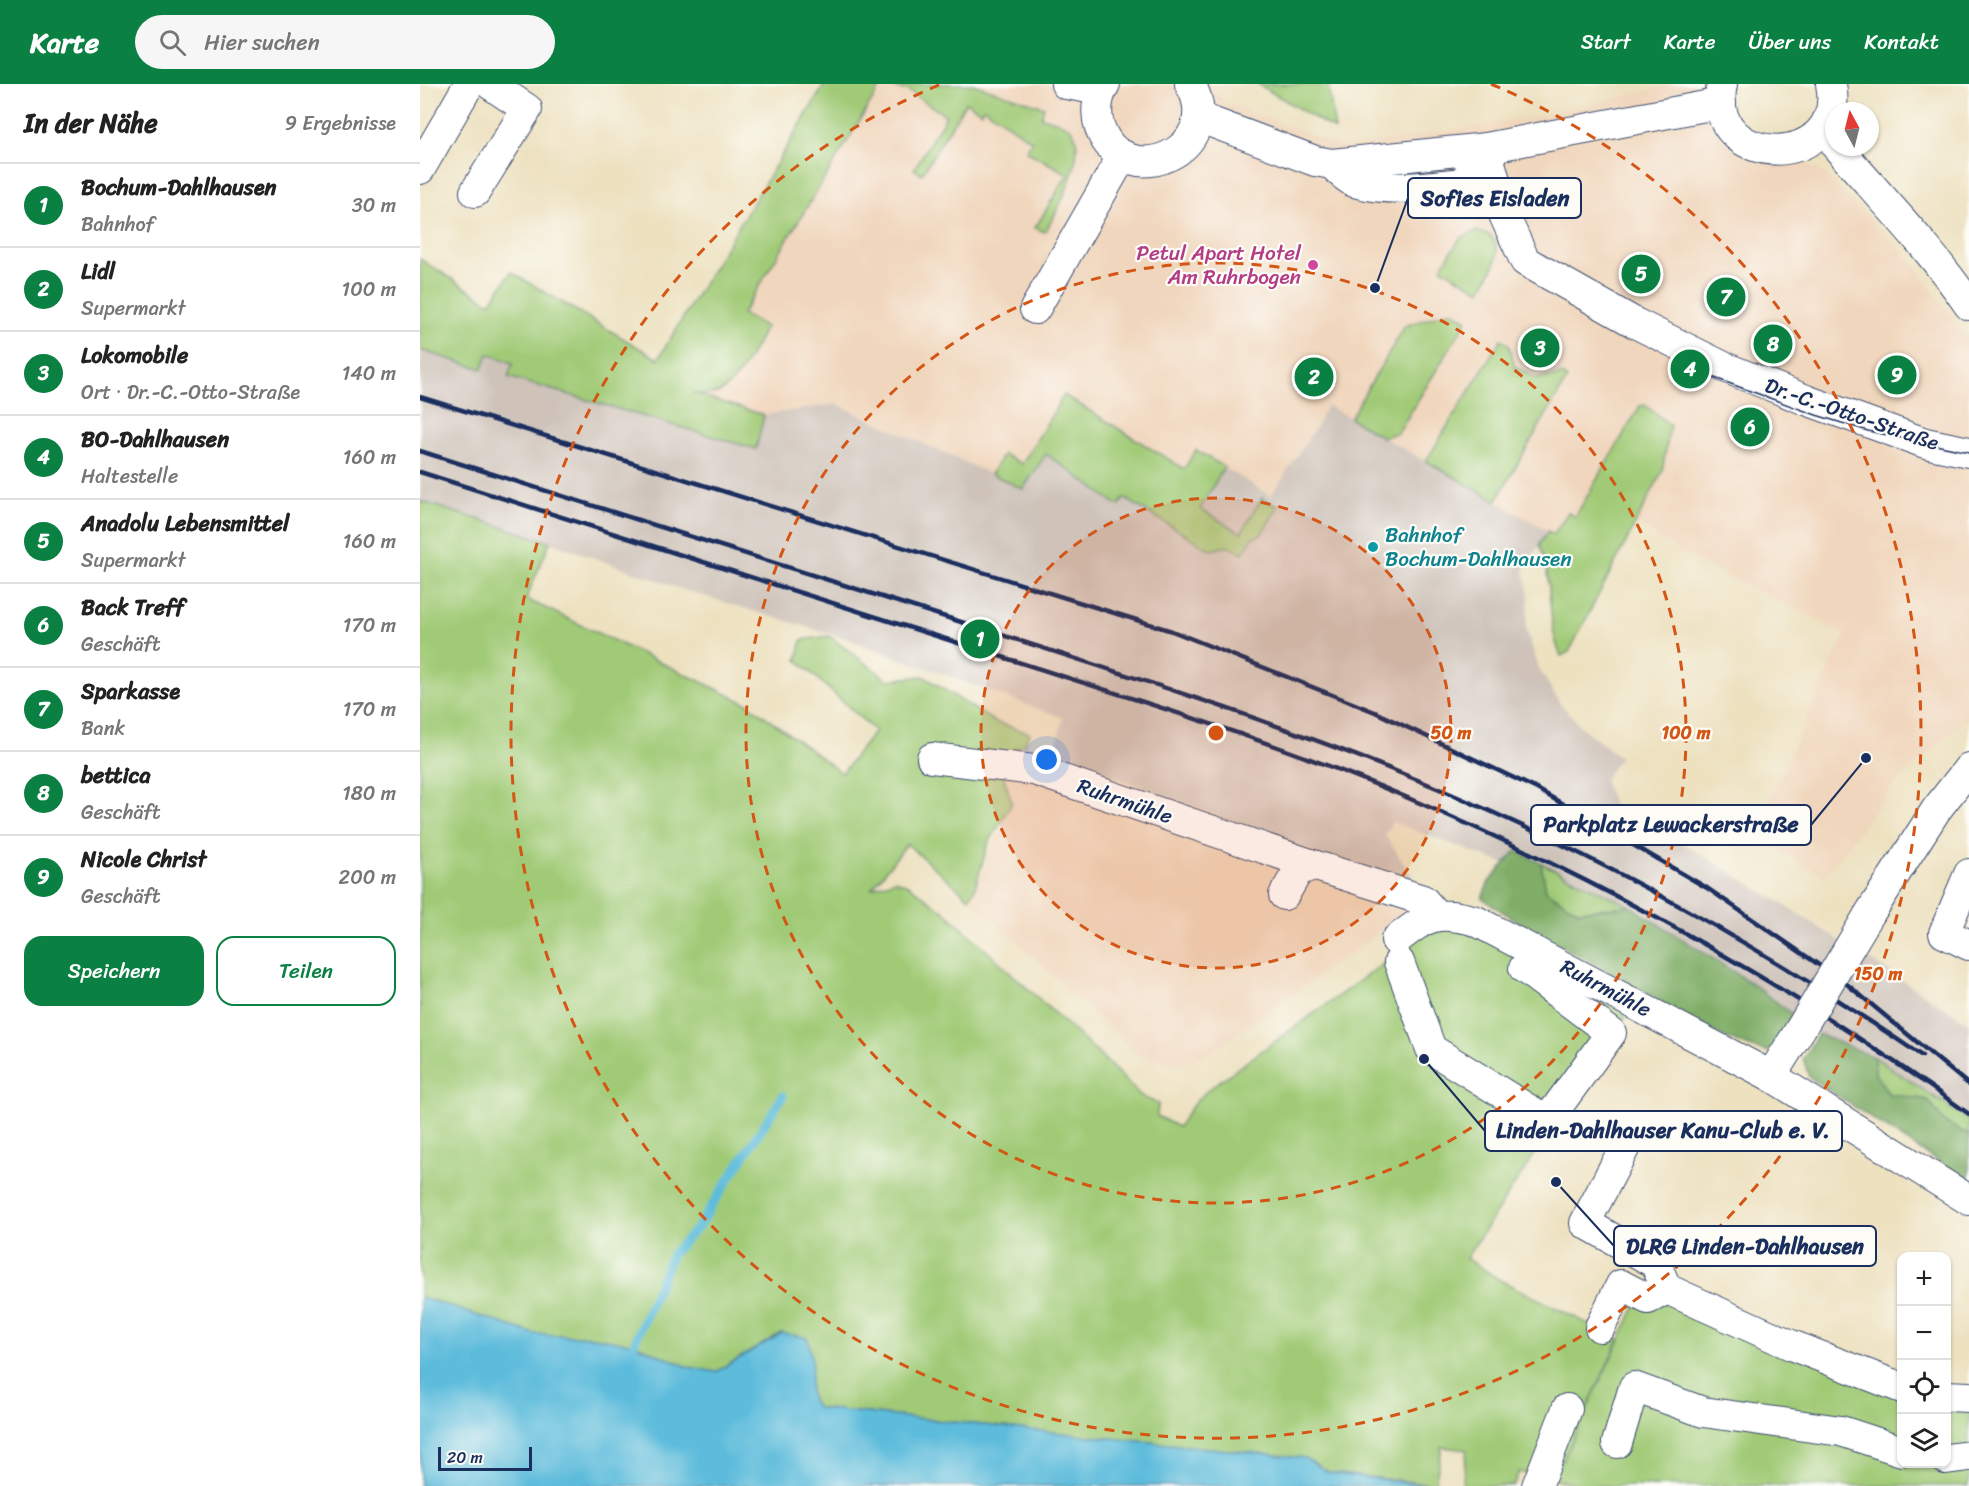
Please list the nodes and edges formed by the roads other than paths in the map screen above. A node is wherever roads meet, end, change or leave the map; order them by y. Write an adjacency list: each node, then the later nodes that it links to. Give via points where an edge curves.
1 (469, 84): 14 (street)
2 (490, 84): 15 (street, via 527,109)
3 (1066, 84): 6 (street)
4 (1190, 84): 9 (street)
5 (1831, 84): 8 (street)
6 (1103, 87): 12 (street, via 1097,110 1099,125 1108,142)
7 (1721, 93): 10 (street, via 1733,131 1742,140 1765,150 1790,150); 11 (street)
8 (1830, 102)
9 (1198, 117): 11 (street, via 1332,164); 12 (street, via 1188,142 1167,158 1144,162)
10 (1825, 141)
11 (1486, 148): 18 (street, Dr.-C.-Otto-Straße, via 1505,217 1525,261 1653,333 1724,367 1925,443)
12 (1123, 155): 17 (street)
13 (1846, 156): 16 (street, via 1893,208)
14 (420, 169)
15 (475, 192)
16 (1969, 305)
17 (1035, 309)
18 (1969, 452)
19 (932, 758): 21 (street, Ruhrmühle, via 1034,770)
20 (1969, 768): 27 (street, bridge, via 1936,810)
21 (1313, 865): 23 (street, via 1298,871); 24 (street, Ruhrmühle, via 1423,900)
22 (1969, 874): 25 (street, via 1944,933)
23 (1284, 895)
24 (1436, 915): 26 (street, via 1422,920 1397,951 1431,1049 1547,1121 1611,1033); 27 (street, Ruhrmühle, via 1476,921 1518,941)
25 (1969, 945)
26 (1524, 969)
27 (1771, 1076): 29 (street, Ruhrmühle)
28 (1628, 1141): 30 (street, via 1585,1223 1655,1263)
29 (1969, 1200)
30 (1642, 1289): 31 (street); 32 (street)
31 (1600, 1327)
32 (1897, 1386)
33 (1951, 1396): 34 (street)
34 (1969, 1397)
35 (1567, 1409): 40 (street)
36 (1617, 1443): 37 (street, via 1634,1387 1703,1412 1841,1431)
37 (1897, 1449)
38 (1969, 1456): 39 (street)
39 (1951, 1458)
40 (1537, 1486)

